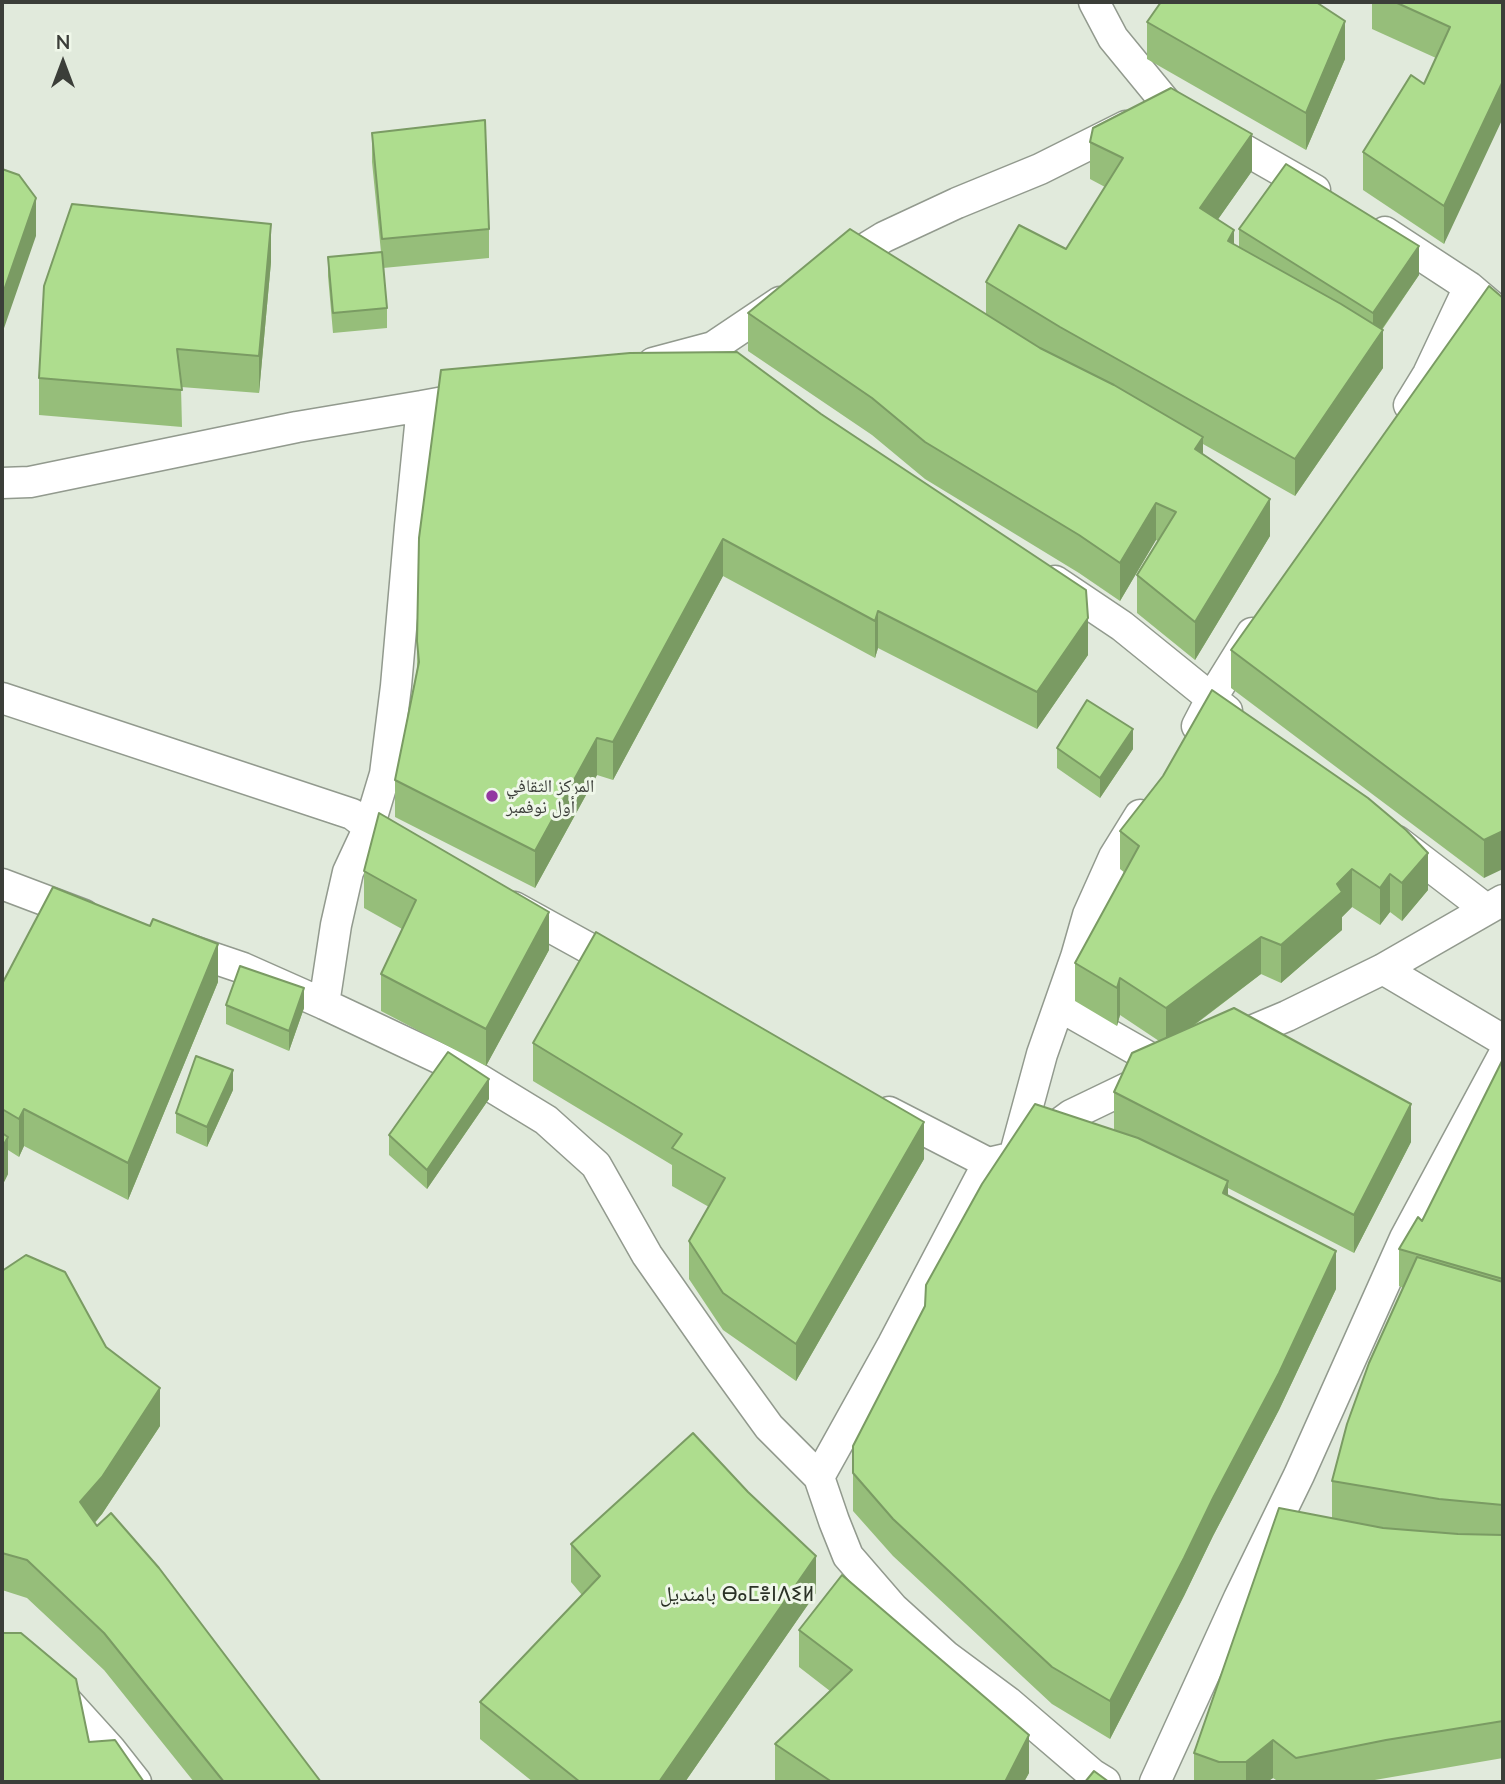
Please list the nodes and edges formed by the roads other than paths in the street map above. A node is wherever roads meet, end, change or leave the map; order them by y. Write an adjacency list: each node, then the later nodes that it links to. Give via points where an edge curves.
1 (1094, 2): 2 (street, via 1113,38)
2 (1168, 105): 3 (street, via 1354,213); 5 (street, via 1040,169 884,237 811,281 722,354)
3 (1469, 287): 4 (street); 8 (street, via 1428,374)
4 (1503, 316)
5 (633, 368)
6 (504, 391): 7 (street)
7 (422, 406): 9 (street); 18 (street, via 395,699 385,774)
8 (1396, 427)
9 (2, 484)
10 (1029, 566): 13 (street, via 1122,626)
11 (1266, 614): 13 (street)
12 (2, 698): 18 (street, via 352,814)
13 (1211, 699): 14 (street); 15 (street)
14 (1244, 724)
15 (1184, 751)
16 (1153, 795): 28 (street, via 1114,857 1088,915)
17 (1376, 825): 22 (street)
18 (369, 827): 19 (street); 27 (street, via 348,872)
19 (405, 847)
20 (2, 884): 23 (street)
21 (490, 894): 26 (street)
22 (1495, 905): 25 (street)
23 (106, 923)
24 (156, 939): 27 (street, via 243,968)
25 (1383, 969): 29 (street); 31 (street)
26 (647, 980)
27 (324, 1004): 34 (street, via 464,1070 546,1121 596,1165 647,1255 719,1358 769,1427)
28 (1059, 1006): 31 (street); 33 (street)
29 (1503, 1040)
30 (1503, 1056): 38 (street, via 1405,1238)
31 (1185, 1060): 33 (street, via 1071,1115)
32 (863, 1098): 33 (street)
33 (1001, 1160): 34 (street)
34 (819, 1477): 36 (street, via 848,1556 893,1608)
35 (2, 1658): 37 (street, via 34,1669)
36 (1095, 1780)
37 (136, 1782)
38 (1155, 1782)

